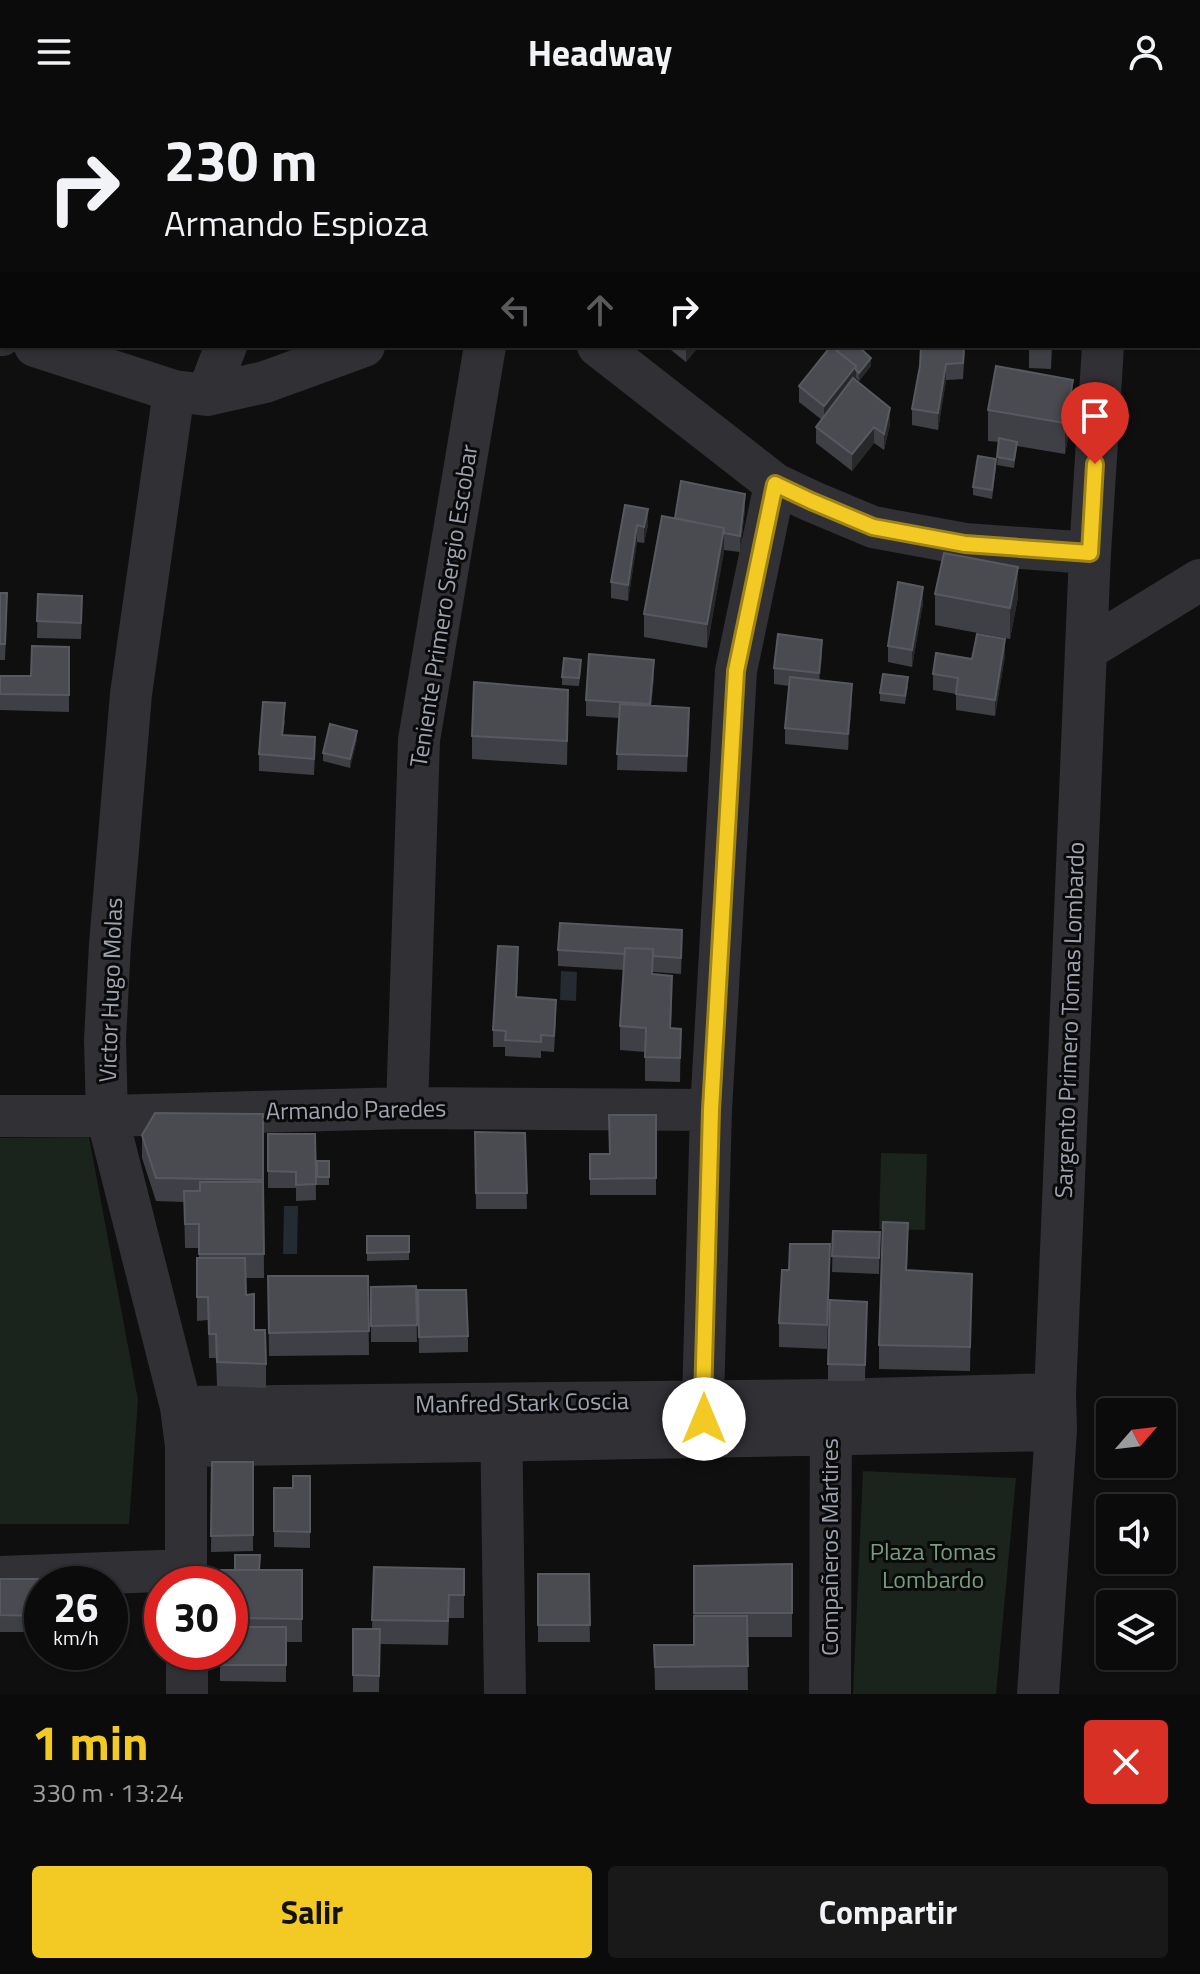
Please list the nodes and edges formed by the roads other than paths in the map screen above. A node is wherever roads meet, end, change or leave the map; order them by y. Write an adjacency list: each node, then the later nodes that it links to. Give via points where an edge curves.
1 (42, 348): 7 (street)
2 (225, 348): 7 (street, Victor Hugo Molas)
3 (358, 348): 7 (street, via 265,382)
4 (485, 348): 12 (street, Teniente Primero Sergio Escobar, via 419,740)
5 (601, 348): 8 (street)
6 (1103, 348): 9 (street, Sargento Primero Tomas Lombardo)
7 (191, 393): 15 (street, Victor Hugo Molas, via 131,694 110,944)
8 (775, 484): 9 (street, via 873,527 965,544); 13 (street, via 736,671)
9 (1090, 553): 11 (street, Sargento Primero Tomas Lombardo)
10 (1200, 580): 11 (street)
11 (1086, 650): 16 (street, Sargento Primero Tomas Lombardo)
12 (407, 1108): 13 (street, Armando Paredes); 15 (street, Armando Paredes)
13 (711, 1110): 18 (street)
14 (0, 1116): 15 (street, Armando Paredes)
15 (107, 1116): 20 (street, Victor Hugo Molas)
16 (1056, 1412): 17 (street, Manfred Stark Coscia); 28 (street, Sargento Primero Tomas Lombardo)
17 (830, 1418): 18 (street, Manfred Stark Coscia); 27 (street, Compañeros Mártires)
18 (704, 1419): 19 (street, Manfred Stark Coscia)
19 (502, 1421): 20 (street, Manfred Stark Coscia); 26 (street)
20 (183, 1426): 21 (street, Victor Hugo Molas)
21 (186, 1566)
22 (0, 1577): 23 (street)
23 (144, 1577)
24 (187, 1670): 25 (street)
25 (187, 1694)
26 (505, 1694)
27 (830, 1694)
28 (1038, 1694)

